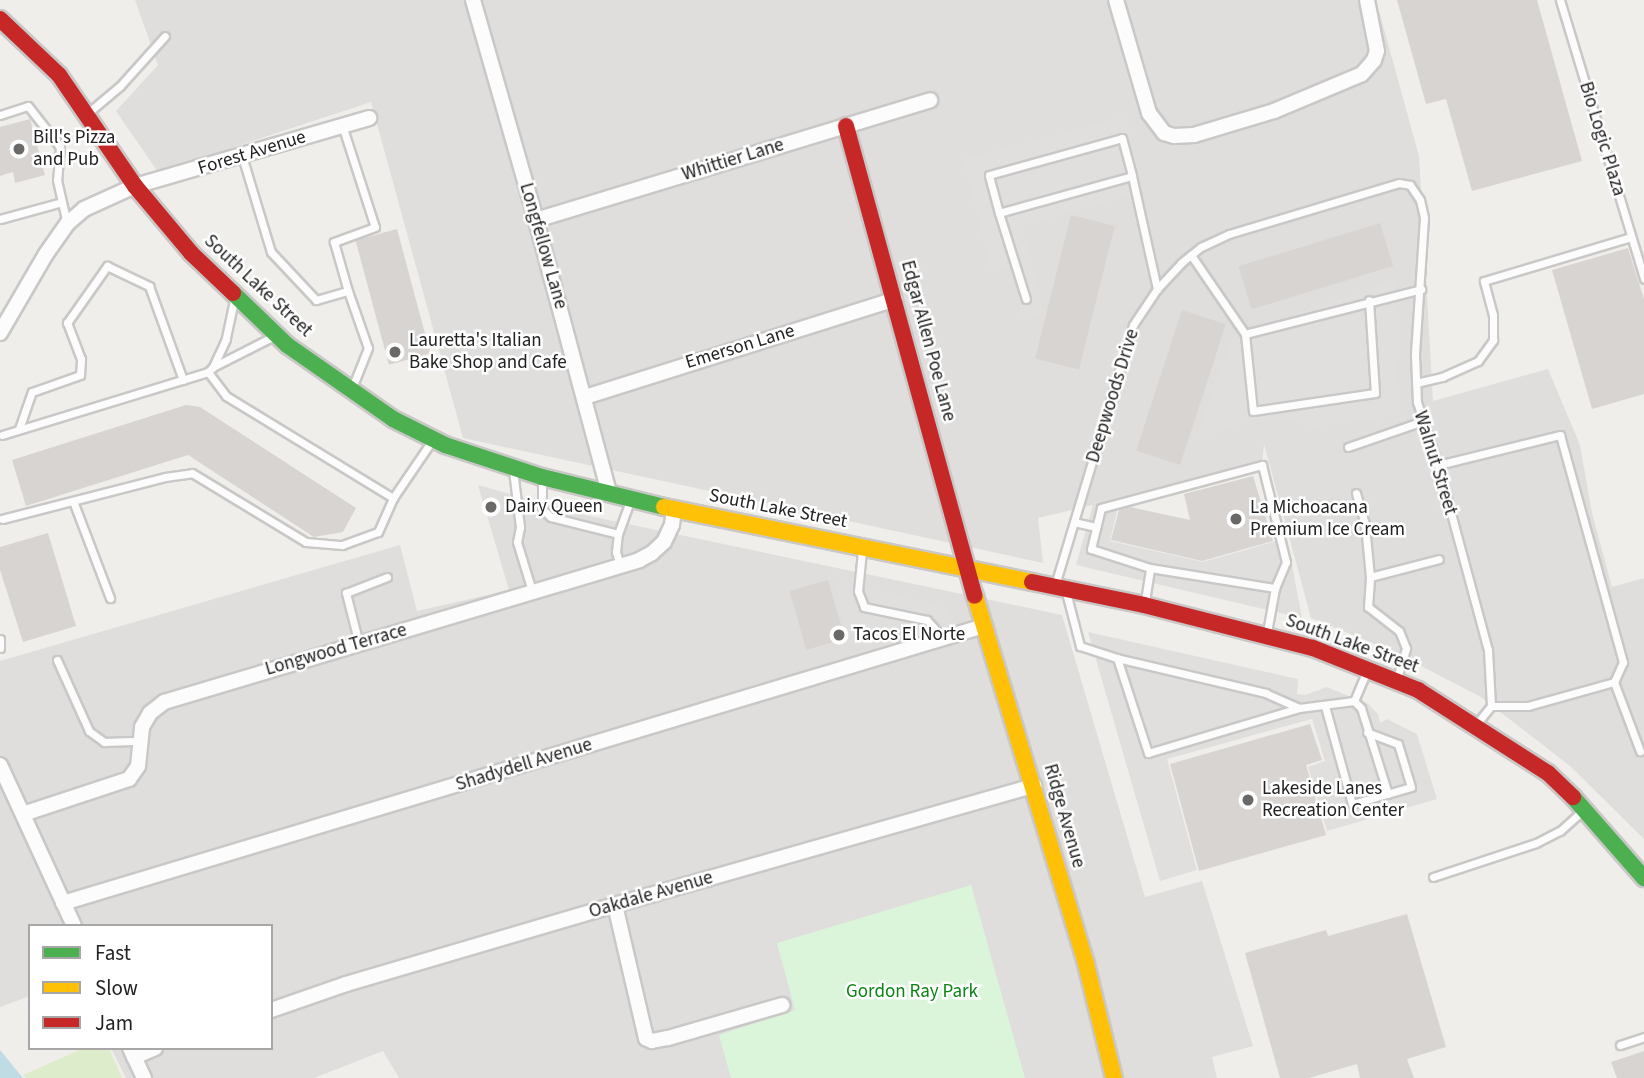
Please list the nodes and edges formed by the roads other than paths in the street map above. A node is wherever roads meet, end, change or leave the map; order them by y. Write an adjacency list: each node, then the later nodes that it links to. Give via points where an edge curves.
1 (473, 0): 20 (street, Longfellow Lane)
2 (1116, 0): 3 (street, via 1149,113 1164,133 1174,136 1208,131 1328,91 1362,74 1374,60 1376,45)
3 (1367, 0)
4 (1560, 0): 22 (lane, Bio Logic Plaza)
5 (0, 19): 8 (main road, South Lake Street, via 59,75)
6 (165, 36): 8 (lane, via 120,86)
7 (930, 100): 12 (street, Whittier Lane)
8 (86, 114): 15 (main road, South Lake Street)
9 (0, 115): 17 (lane, via 28,106 60,147 57,180)
10 (369, 118): 11 (street, Forest Avenue)
11 (342, 125): 13 (street, Forest Avenue); 27 (lane, via 375,227 334,242)
12 (846, 126): 20 (street, Whittier Lane); 29 (main road, Edgar Allen Poe Lane)
13 (242, 156): 15 (street, Forest Avenue); 27 (lane, via 271,252 316,300)
14 (1132, 176): 18 (lane); 18 (lane, via 1122,138 989,175); 25 (lane)
15 (135, 186): 21 (street, Forest Avenue, via 83,209); 28 (main road, South Lake Street)
16 (1380, 188): 23 (lane, Deepwoods Drive, via 1229,234); 26 (lane, Walnut Street, via 1410,185 1420,200)
17 (62, 202): 19 (lane); 21 (lane)
18 (999, 213): 30 (lane)
19 (0, 219)
20 (536, 220): 40 (street, Longfellow Lane)
21 (67, 225): 32 (street, Forest Avenue)
22 (1631, 237): 24 (lane, Bio Logic Plaza); 38 (lane, via 1484,281 1493,314 1493,340 1478,362)
23 (1191, 255): 25 (lane, Deepwoods Drive); 34 (lane)
24 (1644, 279)
25 (1157, 289): 56 (lane, Deepwoods Drive, via 1133,325)
26 (1421, 289): 31 (lane); 38 (lane, Walnut Street)
27 (348, 291): 39 (lane, via 368,348)
28 (234, 296): 35 (main road, South Lake Street); 36 (lane, via 226,339)
29 (895, 299): 40 (street, Emerson Lane); 63 (main road, Edgar Allen Poe Lane)
30 (1026, 299)
31 (1369, 300): 34 (lane); 34 (lane, via 1375,393 1253,411)
32 (5, 315): 33 (street, Forest Avenue)
33 (0, 333)
34 (1245, 334)
35 (276, 335): 36 (lane); 39 (main road, South Lake Street)
36 (210, 369): 37 (lane); 51 (lane, via 226,396)
37 (183, 380): 42 (lane); 42 (lane, via 149,286 107,266 67,323 81,359 80,375 32,392)
38 (1416, 383): 41 (lane, Walnut Street)
39 (351, 390): 44 (main road, South Lake Street)
40 (584, 397): 49 (street, Longfellow Lane)
41 (1423, 421): 45 (lane); 46 (lane, Walnut Street)
42 (19, 429): 43 (lane)
43 (1, 435)
44 (433, 439): 47 (main road, South Lake Street); 51 (lane)
45 (1348, 447)
46 (1438, 465): 81 (lane, via 1560,435 1623,662); 84 (lane, Walnut Street, via 1488,650)
47 (513, 467): 48 (main road, South Lake Street); 68 (lane, via 520,527 517,542)
48 (541, 477): 49 (main road, South Lake Street); 58 (lane, via 542,509 551,517)
49 (609, 493): 52 (main road, South Lake Street)
50 (1356, 493): 65 (lane, via 1365,525)
51 (393, 498): 53 (lane, via 378,532 342,545 306,542 192,473)
52 (630, 498): 54 (main road, South Lake Street); 58 (lane)
53 (73, 501): 55 (lane); 69 (lane)
54 (674, 509): 59 (main road, South Lake Street); 61 (street, Longwood Terrace, via 664,542 652,553)
55 (1, 517)
56 (1074, 522): 57 (lane); 66 (lane, Deepwoods Drive)
57 (1096, 527): 62 (lane, via 1091,549); 67 (lane, via 1101,508 1262,465 1286,562)
58 (618, 534): 61 (lane)
59 (862, 547): 63 (main road, South Lake Street); 74 (lane, via 858,591 864,607 927,620)
60 (1439, 559): 65 (lane)
61 (620, 565): 68 (street, Longwood Terrace)
62 (1150, 568): 67 (lane); 70 (lane)
63 (967, 569): 66 (main road, South Lake Street); 71 (main road, Ridge Avenue)
64 (387, 576): 75 (lane, via 346,593)
65 (1370, 577): 80 (lane, via 1368,607 1399,631 1406,648)
66 (1060, 587): 70 (main road, South Lake Street); 77 (lane, via 1080,646)
67 (1275, 588): 72 (lane)
68 (532, 592): 75 (street, Longwood Terrace)
69 (110, 598)
70 (1144, 605): 72 (main road, South Lake Street)
71 (984, 626): 74 (street, Shadydell Avenue); 91 (main road, Ridge Avenue)
72 (1266, 635): 79 (main road, South Lake Street)
73 (0, 639): 76 (lane)
74 (943, 639): 97 (street, Shadydell Avenue)
75 (359, 644): 88 (street, Longwood Terrace, via 164,702 150,713)
76 (0, 648)
77 (1117, 658): 85 (lane, via 1266,693); 85 (lane, via 1148,753)
78 (57, 660): 88 (lane, via 89,731 104,742)
79 (1367, 669): 80 (main road, South Lake Street); 82 (lane)
80 (1395, 682): 86 (main road, South Lake Street)
81 (1614, 682): 84 (lane, via 1528,706); 89 (lane)
82 (1354, 701): 83 (lane); 87 (lane, via 1361,708)
83 (1325, 706): 85 (lane); 92 (lane, via 1352,804)
84 (1491, 706): 86 (lane)
85 (1299, 708)
86 (1477, 725): 93 (main road, South Lake Street, via 1548,773)
87 (1367, 732): 92 (lane); 92 (lane, via 1398,744 1411,787)
88 (141, 741): 94 (street, Longwood Terrace, via 138,766 129,779)
89 (1640, 751)
90 (0, 765): 94 (street)
91 (1034, 786): 98 (street, Oakdale Avenue); 106 (main road, Ridge Avenue)
92 (1388, 794)
93 (1586, 808): 95 (lane, via 1536,844); 96 (main road, South Lake Street)
94 (23, 814): 97 (street)
95 (1433, 877)
96 (1644, 878)
97 (63, 902): 99 (street)
98 (615, 905): 100 (street, via 646,1038 652,1041); 101 (street, Oakdale Avenue)
99 (73, 924)
100 (782, 1005)
101 (273, 1009)
102 (1644, 1037): 103 (lane)
103 (1620, 1045)
104 (132, 1053): 105 (street)
105 (144, 1078)
106 (1114, 1078)

